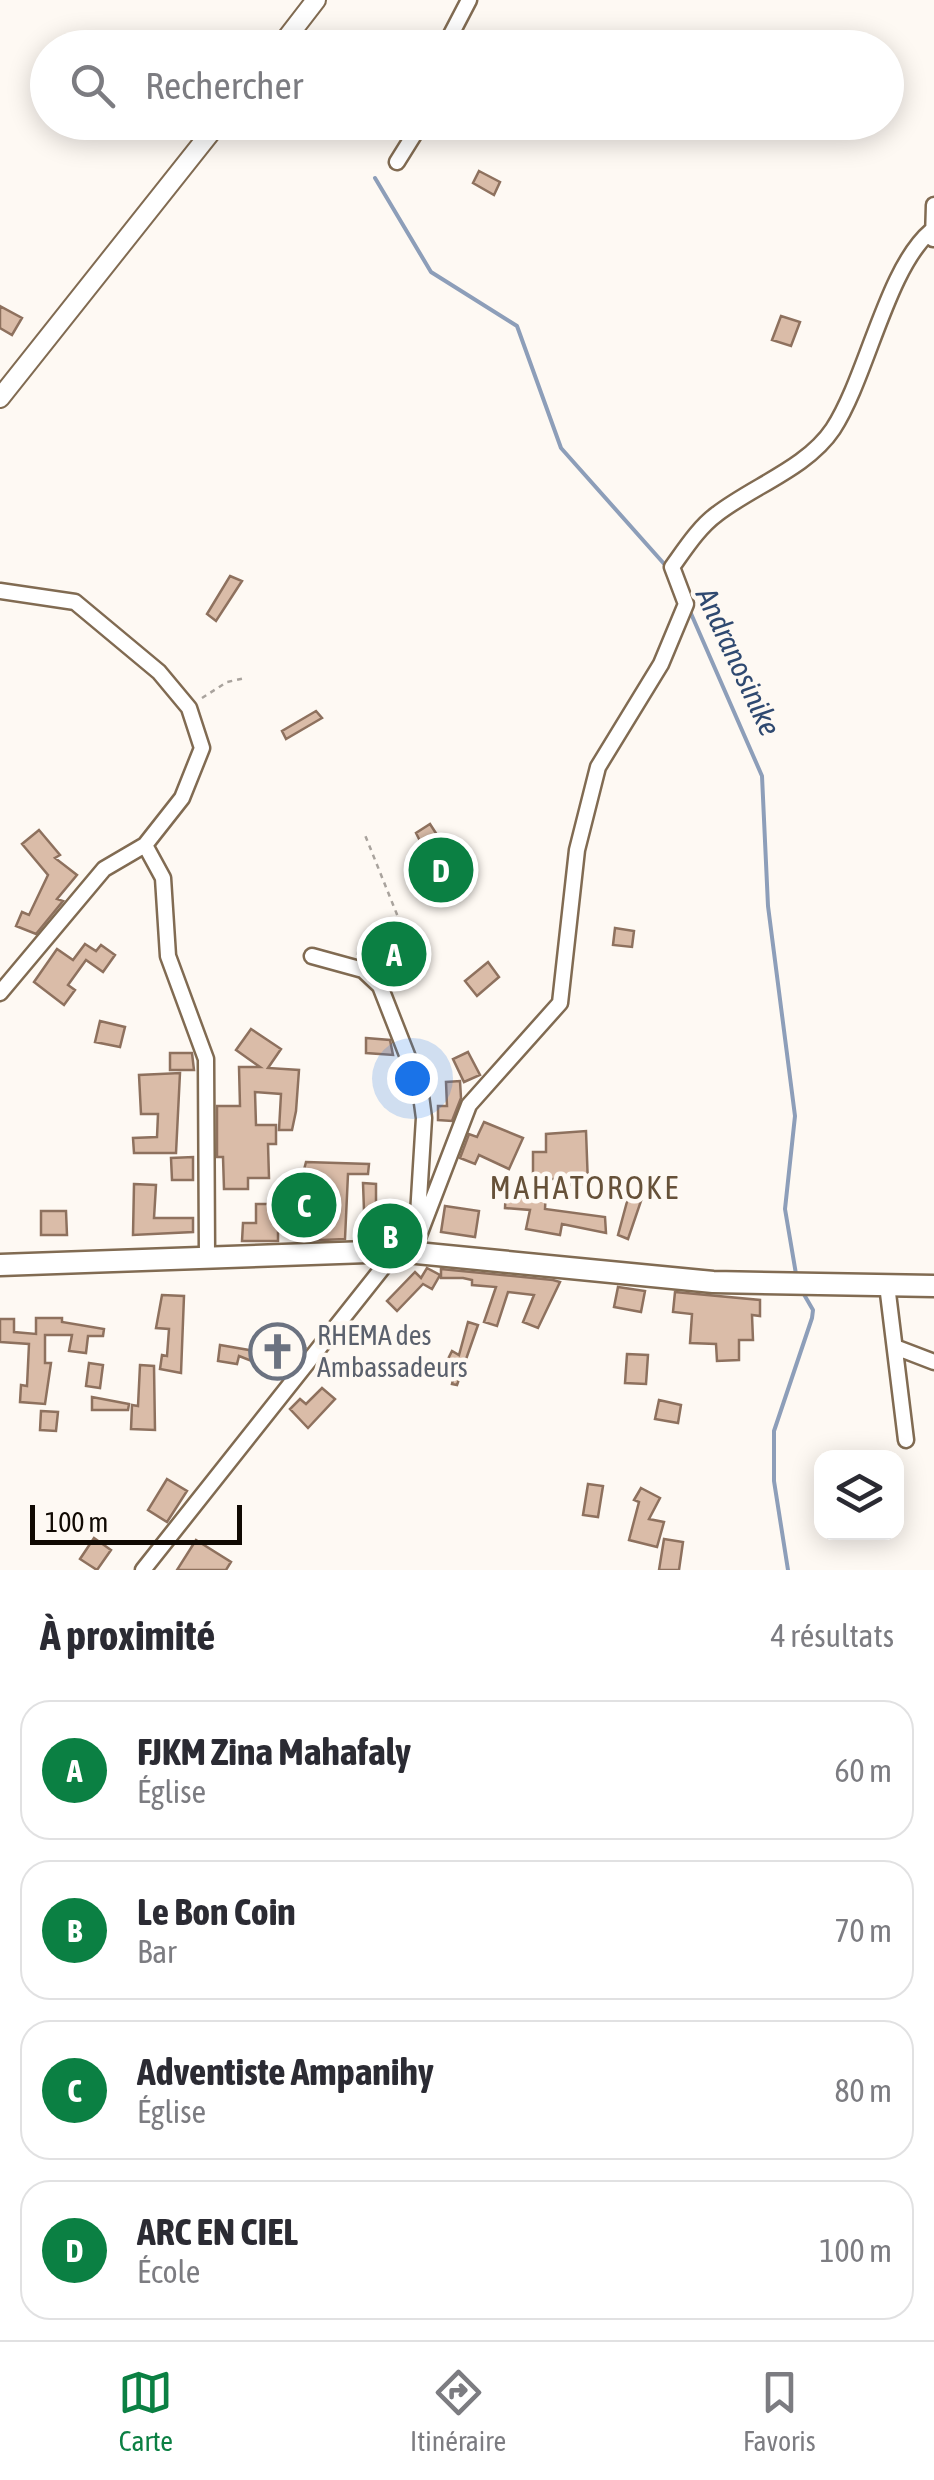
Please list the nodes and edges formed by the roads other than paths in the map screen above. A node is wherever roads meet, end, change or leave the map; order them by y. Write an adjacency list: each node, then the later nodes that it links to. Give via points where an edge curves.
1 (316, 0): 3 (street)
2 (469, 0): 4 (street)
3 (292, 30)
4 (453, 30)
5 (205, 140): 10 (street)
6 (411, 140): 7 (street)
7 (397, 162)
8 (934, 205): 9 (street)
9 (933, 236): 15 (street, via 911,256 824,441 716,514 672,566 686,604 661,664 598,767 576,850 560,1004 469,1105)
10 (0, 398)
11 (0, 591): 12 (street, via 75,602 160,672 189,708 202,748 182,798)
12 (145, 845): 14 (street, via 104,870); 16 (street, via 162,878 168,956 206,1059)
13 (312, 956): 15 (street, via 363,970 380,986 420,1088 424,1118)
14 (0, 994)
15 (406, 1247): 16 (main road); 18 (main road, via 713,1282); 23 (street)
16 (207, 1257): 17 (main road)
17 (0, 1265)
18 (887, 1285): 19 (main road); 20 (street)
19 (934, 1286)
20 (895, 1347): 21 (street); 22 (street)
21 (934, 1362)
22 (906, 1440)
23 (142, 1570)

